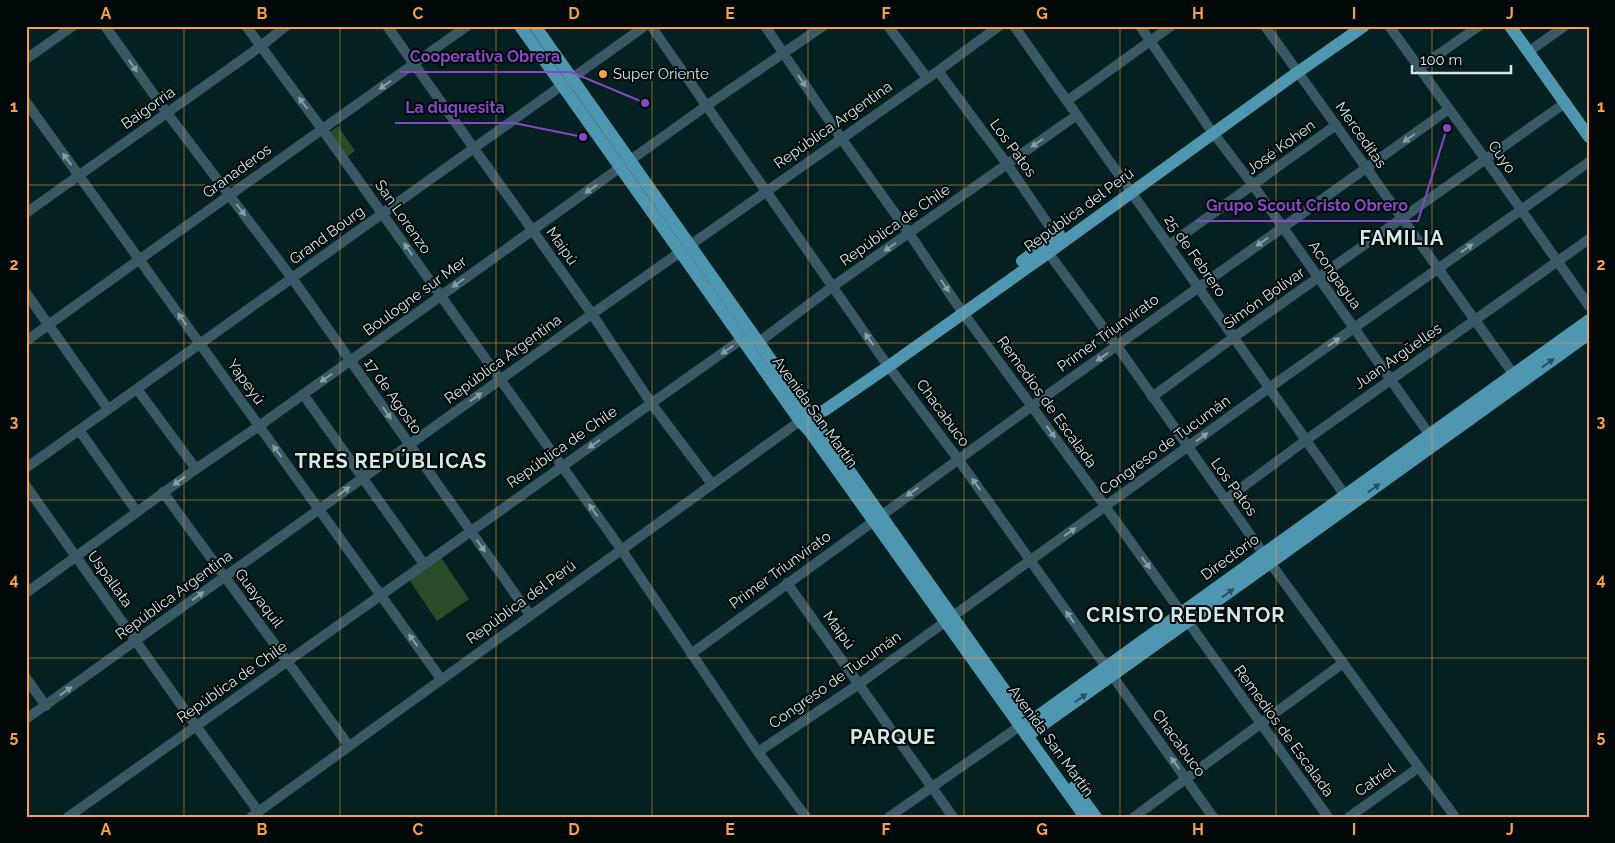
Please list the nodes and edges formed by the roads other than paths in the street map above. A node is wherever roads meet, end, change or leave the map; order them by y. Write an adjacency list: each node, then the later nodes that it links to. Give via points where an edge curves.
1 (72, 26): 30 (street)
2 (105, 26): 42 (street, 17 de Agosto, one-way to 42)
3 (246, 26): 27 (street, San Lorenzo)
4 (286, 26): 27 (street, Baigorria)
5 (387, 26): 31 (street, Maipú)
6 (467, 26): 31 (street, Granaderos)
7 (520, 26): 36 (main road, Avenida San Martín)
8 (535, 26): 36 (main road, Avenida San Martín)
9 (645, 26): 36 (street, Grand Bourg)
10 (651, 26): 40 (street, Chacabuco)
11 (765, 26): 29 (street, Remedios de Escalada)
12 (823, 26): 29 (street, Boulogne sur Mer)
13 (888, 26): 35 (street)
14 (999, 26): 34 (street, República Argentina)
15 (1014, 26): 37 (street, 25 de Febrero)
16 (1140, 26): 26 (street, Acongagua)
17 (1171, 26): 26 (street)
18 (1265, 26): 33 (street, Merceditas)
19 (1349, 26): 33 (main road, República del Perú)
20 (1364, 26): 33 (main road, República del Perú)
21 (1389, 26): 32 (street, Cuyo)
22 (1479, 26): 32 (street)
23 (1510, 26): 28 (main road)
24 (1519, 26): 28 (main road)
25 (1564, 26): 28 (street)
26 (1150, 41): 37 (street); 47 (street, Acongagua)
27 (261, 46): 42 (street, Baigorria); 46 (street, San Lorenzo, one-way to 27)
28 (1531, 50): 39 (main road); 44 (main road)
29 (784, 54): 40 (street, Boulogne sur Mer); 49 (street, Remedios de Escalada, one-way to 49)
30 (26, 59)
31 (414, 65): 46 (street, Granaderos, one-way to 46); 50 (street, Maipú)
32 (1419, 68): 41 (street, Cuyo)
33 (1296, 69): 45 (street, Merceditas); 47 (main road, República del Perú)
34 (938, 70): 35 (street, República Argentina); 53 (street, Los Patos)
35 (927, 78): 49 (street, República Argentina)
36 (566, 82): 50 (street, Grand Bourg); 54 (main road, Avenida San Martín)
37 (1067, 100): 43 (street, 25 de Febrero)
38 (26, 102): 56 (street, Yapeyú, one-way to 38)
39 (1565, 103): 48 (main road); 51 (street, Simón Bolívar)
40 (706, 106): 54 (street, Boulogne sur Mer); 59 (street, Chacabuco)
41 (1448, 109): 51 (street, Cuyo); 55 (street, Primer Triunvirato, one-way to 55)
42 (167, 113): 56 (street, Baigorria); 60 (street, 17 de Agosto)
43 (1077, 116): 53 (street, República de Chile, one-way to 53); 58 (street, 25 de Febrero)
44 (1589, 124)
45 (1336, 125): 55 (street, Merceditas); 57 (street, José Kohen)
46 (322, 128): 60 (street, Granaderos); 63 (street, San Lorenzo)
47 (1211, 129): 57 (street, Acongagua); 58 (main road, República del Perú)
48 (1589, 137)
49 (841, 138): 59 (street, República Argentina); 67 (street, Remedios de Escalada)
50 (474, 148): 63 (street, Grand Bourg); 66 (street, Maipú)
51 (1486, 160): 61 (street, Cuyo); 64 (street, Simón Bolívar)
52 (1589, 162): 61 (street, Congreso de Tucumán)
53 (1007, 164): 67 (street, República de Chile); 69 (street, Los Patos)
54 (625, 165): 66 (street, Boulogne sur Mer, one-way to 66); 71 (main road, Avenida San Martín)
55 (1366, 168): 64 (street, Merceditas); 65 (street, Primer Triunvirato)
56 (79, 176): 62 (street, Baigorria); 73 (street, Yapeyú)
57 (1254, 185): 65 (street, Acongagua); 70 (street, José Kohen)
58 (1129, 189): 69 (main road, República del Perú); 70 (street, 25 de Febrero)
59 (765, 191): 71 (street, República Argentina); 79 (street, Chacabuco)
60 (230, 195): 73 (street, Granaderos); 77 (street, 17 de Agosto, one-way to 77)
61 (1520, 210): 74 (street, Cuyo); 75 (street, Congreso de Tucumán, one-way to 61)
62 (26, 213)
63 (382, 213): 77 (street, Grand Bourg); 81 (street, San Lorenzo, one-way to 63)
64 (1402, 218): 75 (street, Merceditas); 76 (street, Simón Bolívar)
65 (1283, 227): 76 (street, Acongagua); 78 (street, Primer Triunvirato, one-way to 78)
66 (532, 230): 81 (street, Boulogne sur Mer, one-way to 81); 84 (street, Maipú)
67 (909, 233): 79 (street, República de Chile, one-way to 79); 83 (street, Remedios de Escalada, one-way to 83)
68 (1589, 239): 74 (street, Juan Argüelles)
69 (1059, 240): 72 (main road, República del Perú)
70 (1169, 245): 78 (street, 25 de Febrero)
71 (685, 248): 84 (street, República Argentina); 90 (main road, Avenida San Martín); 92 (main road, Avenida San Martín)
72 (1046, 249): 83 (main road, República del Perú); 94 (street, Los Patos)
73 (140, 258): 86 (street, Granaderos); 93 (street, Yapeyú, one-way to 73)
74 (1557, 261): 82 (street, Cuyo); 85 (street, Juan Argüelles)
75 (1439, 268): 85 (street, Merceditas); 87 (street, Congreso de Tucumán)
76 (1318, 277): 87 (street, Acongagua); 89 (street, Simón Bolívar)
77 (292, 278): 93 (street, Grand Bourg); 95 (street, 17 de Agosto)
78 (1198, 287): 89 (street, 25 de Febrero); 94 (street, Primer Triunvirato)
79 (832, 288): 92 (street, República de Chile); 96 (street, Chacabuco, one-way to 79)
80 (26, 293): 86 (street)
81 (441, 295): 95 (street, Boulogne sur Mer); 98 (street, San Lorenzo)
82 (1589, 306)
83 (960, 309): 96 (main road, República del Perú); 105 (street, Remedios de Escalada)
84 (592, 314): 98 (street, República Argentina); 104 (street, Maipú)
85 (1475, 320): 97 (street, Merceditas); 99 (street, Juan Argüelles)
86 (49, 325): 91 (street, Granaderos); 106 (street)
87 (1354, 328): 99 (street, Acongagua); 100 (street, Congreso de Tucumán, one-way to 87)
88 (1586, 331): 97 (main road, Directorio)
89 (1234, 337): 100 (street, 25 de Febrero); 103 (street, Simón Bolívar)
90 (742, 340): 92 (street); 104 (street, República de Chile, one-way to 104); 107 (main road, Avenida San Martín)
91 (26, 341)
92 (760, 342): 107 (main road, Avenida San Martín)
93 (200, 344): 101 (street, Grand Bourg); 108 (street, Yapeyú)
94 (1117, 346): 103 (street, Los Patos); 105 (street, Primer Triunvirato, one-way to 105)
95 (350, 361): 102 (street, Boulogne sur Mer, one-way to 102); 112 (street, 17 de Agosto, one-way to 112)
96 (886, 362): 107 (main road, República del Perú, via 825,410); 114 (street, Chacabuco)
97 (1517, 378): 110 (main road, Directorio)
98 (500, 379): 112 (street, República Argentina, one-way to 98); 115 (street, San Lorenzo)
99 (1390, 380): 110 (street, Acongagua); 111 (street, Juan Argüelles)
100 (1270, 388): 111 (street, 25 de Febrero); 113 (street, Congreso de Tucumán, one-way to 100)
101 (136, 389): 106 (street, Grand Bourg); 117 (street)
102 (304, 394): 108 (street, Boulogne sur Mer); 118 (street)
103 (1152, 397): 113 (street, Los Patos)
104 (651, 403): 115 (street, República de Chile, one-way to 115); 119 (street, Maipú)
105 (1032, 406): 114 (street, Primer Triunvirato); 124 (street, Remedios de Escalada, one-way to 124)
106 (108, 409): 109 (street, Grand Bourg)
107 (806, 418): 119 (street, República del Perú); 127 (main road, Avenida San Martín, via 810,432)
108 (259, 426): 117 (street, Boulogne sur Mer); 125 (street, Yapeyú, one-way to 108)
109 (79, 430): 116 (street, Grand Bourg); 126 (street)
110 (1432, 439): 123 (main road, Directorio)
111 (1306, 440): 122 (street, Juan Argüelles); 123 (street, 25 de Febrero)
112 (409, 445): 118 (street, República Argentina); 128 (street, 17 de Agosto)
113 (1187, 448): 122 (street, Los Patos); 124 (street, Congreso de Tucumán)
114 (958, 459): 127 (street, Primer Triunvirato, one-way to 127); 132 (street, Chacabuco, one-way to 114)
115 (562, 466): 128 (street, República de Chile); 129 (street, San Lorenzo, one-way to 115)
116 (26, 468)
117 (196, 469): 121 (street, Boulogne sur Mer, one-way to 121)
118 (363, 478): 125 (street, República Argentina, one-way to 118); 133 (street)
119 (712, 484): 129 (street, República del Perú)
120 (26, 486): 130 (street, Uspallata)
121 (164, 492): 126 (street, Boulogne sur Mer); 134 (street, Guayaquil)
122 (1225, 500): 131 (street, Los Patos)
123 (1348, 500): 131 (main road, Directorio)
124 (1105, 506): 132 (street, Congreso de Tucumán, one-way to 124); 139 (street, Remedios de Escalada, one-way to 139)
125 (319, 509): 134 (street, República Argentina); 137 (street, Yapeyú)
126 (137, 512): 130 (street, Boulogne sur Mer)
127 (877, 518): 135 (street, Primer Triunvirato); 140 (main road, Avenida San Martín)
128 (470, 531): 133 (street, República de Chile); 138 (street, 17 de Agosto, one-way to 138)
129 (621, 549): 138 (street, República del Perú); 142 (street, San Lorenzo)
130 (76, 557): 136 (street, Boulogne sur Mer); 141 (street, Uspallata)
131 (1266, 558): 139 (main road, Directorio); 144 (street, Los Patos)
132 (1030, 560): 140 (street, Congreso de Tucumán); 145 (street, Chacabuco, one-way to 132)
133 (424, 564): 137 (street, República de Chile)
134 (224, 577): 141 (street, República Argentina, one-way to 134); 143 (street, Guayaquil)
135 (787, 583): 142 (street, Primer Triunvirato); 148 (street, Maipú)
136 (26, 594)
137 (380, 596): 143 (street, República de Chile); 147 (street, Yapeyú, one-way to 137)
138 (530, 615): 147 (street, República del Perú)
139 (1184, 617): 145 (main road, Directorio); 151 (street, Remedios de Escalada)
140 (949, 619): 148 (street, Congreso de Tucumán); 153 (main road, Avenida San Martín)
141 (136, 641): 149 (street, República Argentina, one-way to 141); 152 (street, Uspallata)
142 (690, 654): 155 (street)
143 (288, 661): 152 (street, República de Chile); 154 (street, Guayaquil)
144 (1343, 663): 151 (street); 156 (street, Los Patos)
145 (1108, 671): 153 (main road, Directorio); 157 (street, Chacabuco, one-way to 145)
146 (26, 678): 149 (street)
147 (441, 679): 154 (street, República del Perú)
148 (859, 684): 155 (street, Congreso de Tucumán); 158 (street, Maipú)
149 (46, 706): 150 (street, República Argentina)
150 (26, 720)
151 (1260, 723): 157 (street); 168 (street, Remedios de Escalada)
152 (196, 726): 159 (street, Uspallata); 160 (street, República de Chile)
153 (1027, 729): 158 (street, Directorio); 164 (main road, Avenida San Martín); 165 (main road, Avenida San Martín)
154 (349, 746): 159 (street, República del Perú)
155 (758, 752): 161 (street)
156 (1418, 768): 169 (street, Catriel); 170 (street, Los Patos)
157 (1186, 778): 166 (street); 167 (street, Chacabuco)
158 (932, 787): 162 (street, Directorio); 163 (street, Maipú)
159 (254, 814)
160 (68, 817)
161 (806, 817)
162 (889, 817)
163 (953, 817)
164 (1085, 817)
165 (1096, 817)
166 (1134, 817)
167 (1213, 817)
168 (1328, 817)
169 (1349, 817)
170 (1455, 817)

